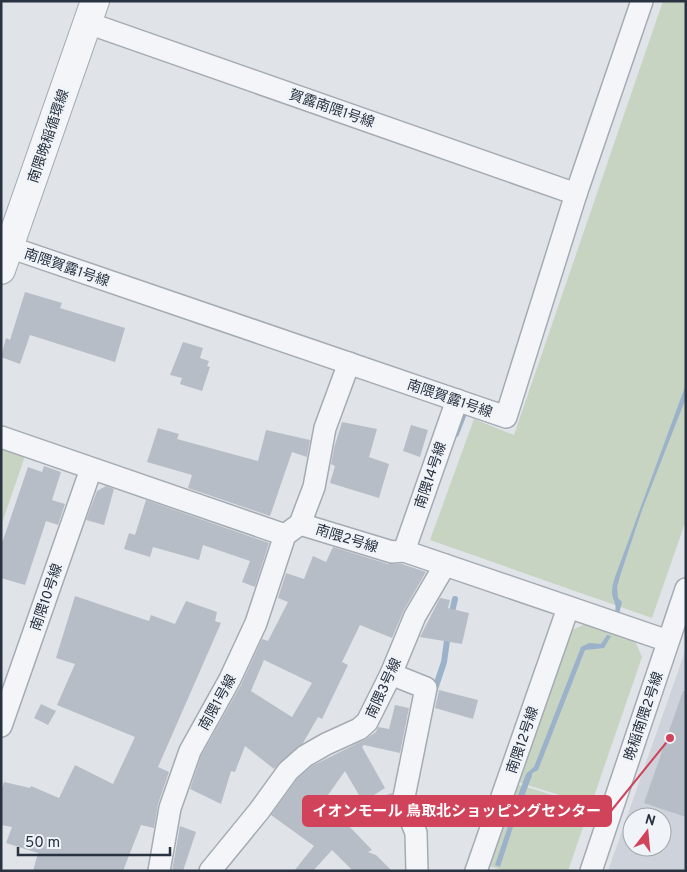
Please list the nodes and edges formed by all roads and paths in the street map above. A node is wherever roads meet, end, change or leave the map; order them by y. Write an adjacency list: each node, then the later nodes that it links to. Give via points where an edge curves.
1 (642, 1): 3 (street, 南隈賀露1号線)
2 (91, 12): 3 (street, 賀露南隈1号線); 4 (street, 南隈晩稲循環線)
3 (576, 194): 6 (street, 南隈賀露1号線, via 506,417)
4 (5, 258): 5 (street, 南隈賀露1号線)
5 (349, 363): 6 (street, 南隈賀露1号線); 9 (street, 南隈1号線, via 325,428 314,488)
6 (457, 400): 10 (street, 南隈14号線)
7 (1, 437): 8 (street, 南隈2号線)
8 (91, 469): 9 (street, 南隈2号線); 16 (street, 南隈10号線)
9 (293, 530): 10 (street, 南隈2号線, via 392,552); 17 (street, 南隈1号線, via 256,623 187,760 170,808)
10 (404, 551): 11 (street, 南隈2号線)
11 (445, 565): 13 (street, 南隈2号線); 15 (street, 南隈3号線, via 415,616)
12 (686, 589): 14 (street, 晩稲南隈2号線)
13 (568, 608): 14 (street, 南隈2号線); 20 (street, 南隈12号線)
14 (668, 641): 21 (street, 晩稲南隈2号線)
15 (391, 674): 18 (street, 南隈3号線, via 366,722 359,729 305,756 288,771); 19 (street, via 426,688 404,797 416,833)
16 (1, 726)
17 (159, 871)
18 (210, 871)
19 (417, 871)
20 (476, 871)
21 (591, 871)

